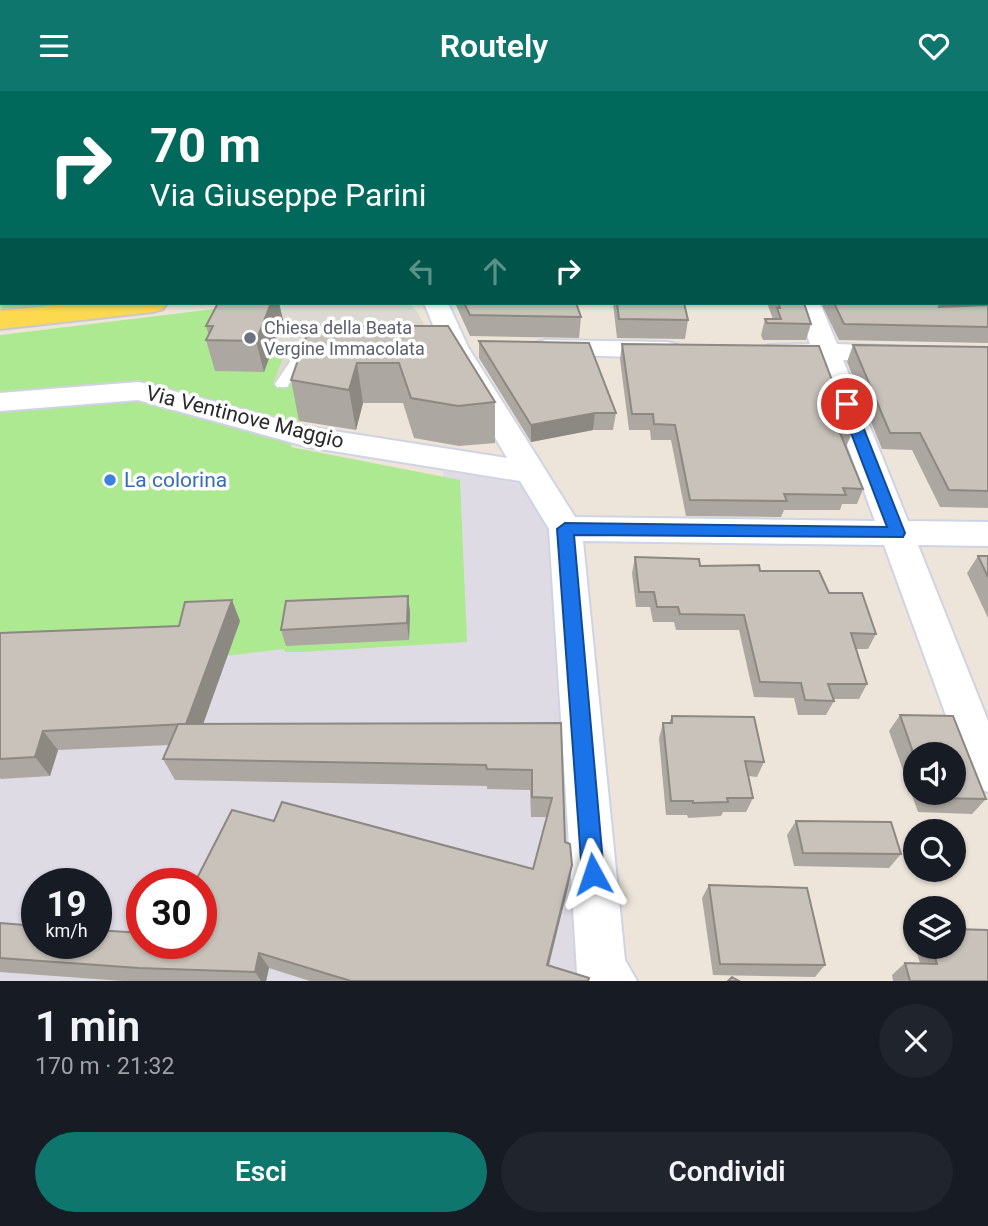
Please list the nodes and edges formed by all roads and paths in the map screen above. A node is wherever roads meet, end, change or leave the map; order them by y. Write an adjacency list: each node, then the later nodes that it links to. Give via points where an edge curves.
1 (85, 305): 5 (main road)
2 (134, 305): 5 (main road)
3 (437, 305): 14 (street)
4 (809, 305): 10 (street)
5 (14, 318)
6 (323, 339): 12 (lane, via 303,353)
7 (524, 348): 8 (street)
8 (689, 350)
9 (758, 351): 10 (street)
10 (827, 352): 11 (street); 16 (street)
11 (921, 353)
12 (282, 384)
13 (0, 402): 14 (street, Via Ventinove Maggio, via 139,391 308,437)
14 (529, 471): 15 (street)
15 (565, 529): 16 (street); 19 (street)
16 (897, 533): 17 (street); 18 (street)
17 (988, 534)
18 (988, 773)
19 (607, 977)

